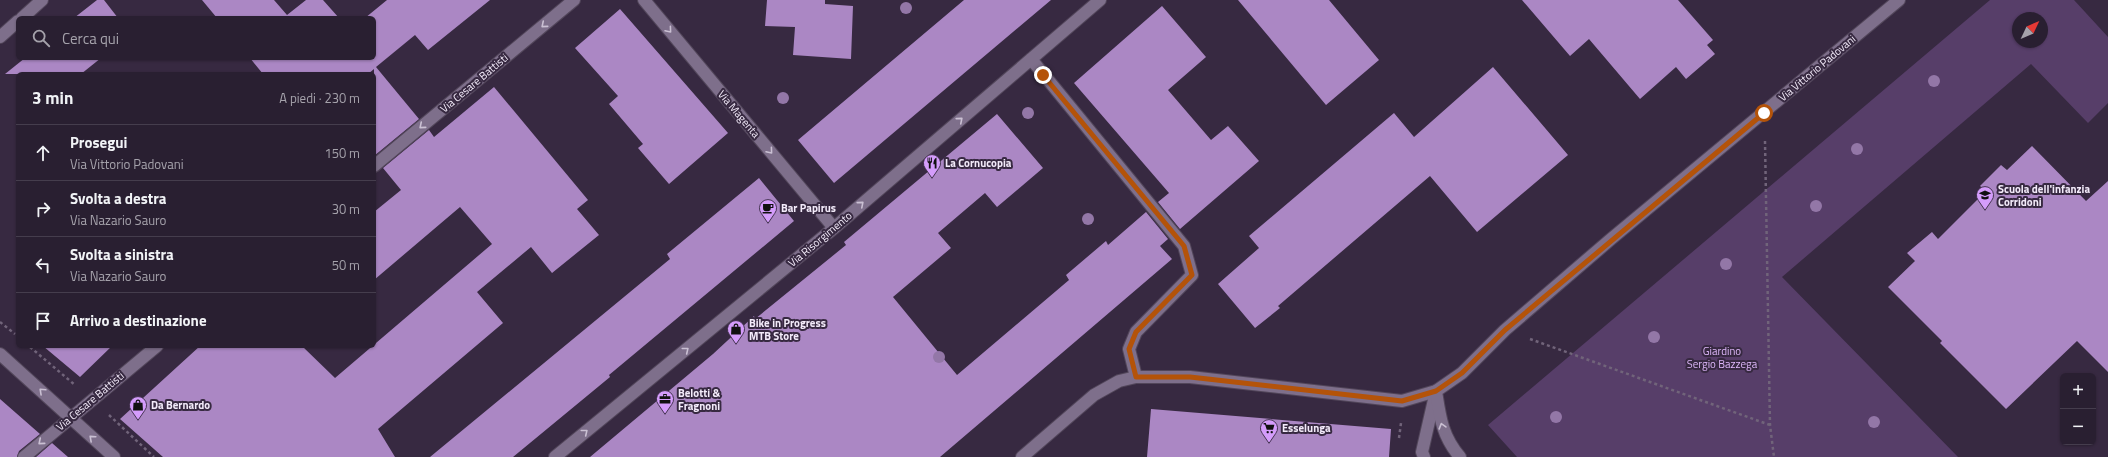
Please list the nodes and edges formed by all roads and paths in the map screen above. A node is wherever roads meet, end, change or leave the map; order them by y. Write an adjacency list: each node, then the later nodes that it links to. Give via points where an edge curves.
1 (42, 0): 6 (street)
2 (574, 0): 11 (street, Via Cesare Battisti, one-way to 11)
3 (644, 0): 12 (street, Via Magenta, one-way to 12)
4 (1100, 0): 9 (street, Via Risorgimento)
5 (1899, 0): 10 (street, Via Vittorio Padovani)
6 (24, 16)
7 (16, 23): 8 (street)
8 (0, 37)
9 (1031, 59): 12 (street, Via Risorgimento, one-way to 9); 19 (street, via 1184,246 1192,275 1136,332 1129,349)
10 (1764, 113): 14 (street, Via Vittorio Padovani); 24 (path)
11 (376, 164)
12 (834, 228): 29 (street, Via Risorgimento, one-way to 12)
13 (0, 322): 15 (path)
14 (1505, 330): 20 (street, Via Vittorio Padovani, via 1462,373); 24 (path)
15 (16, 335)
16 (31, 348): 21 (path)
17 (155, 348): 21 (street, Via Cesare Battisti)
18 (0, 354): 23 (street, one-way to 18)
19 (1136, 377): 22 (street, Via Vittorio Padovani, via 1190,377); 30 (street, Via Vittorio Padovani, via 1119,381 1094,395)
20 (1436, 391): 22 (street, Via Vittorio Padovani); 31 (street, via 1422,452); 32 (street, one-way to 20, via 1442,429)
21 (92, 400): 23 (street, Via Cesare Battisti); 28 (path)
22 (1402, 401): 25 (path)
23 (70, 418): 26 (street, Via Cesare Battisti, one-way to 26); 27 (street, one-way to 23)
24 (1770, 426): 33 (path)
25 (1399, 443)
26 (24, 457)
27 (114, 457)
28 (154, 457)
29 (555, 457)
30 (1022, 457)
31 (1424, 457)
32 (1460, 457)
33 (1774, 457)

